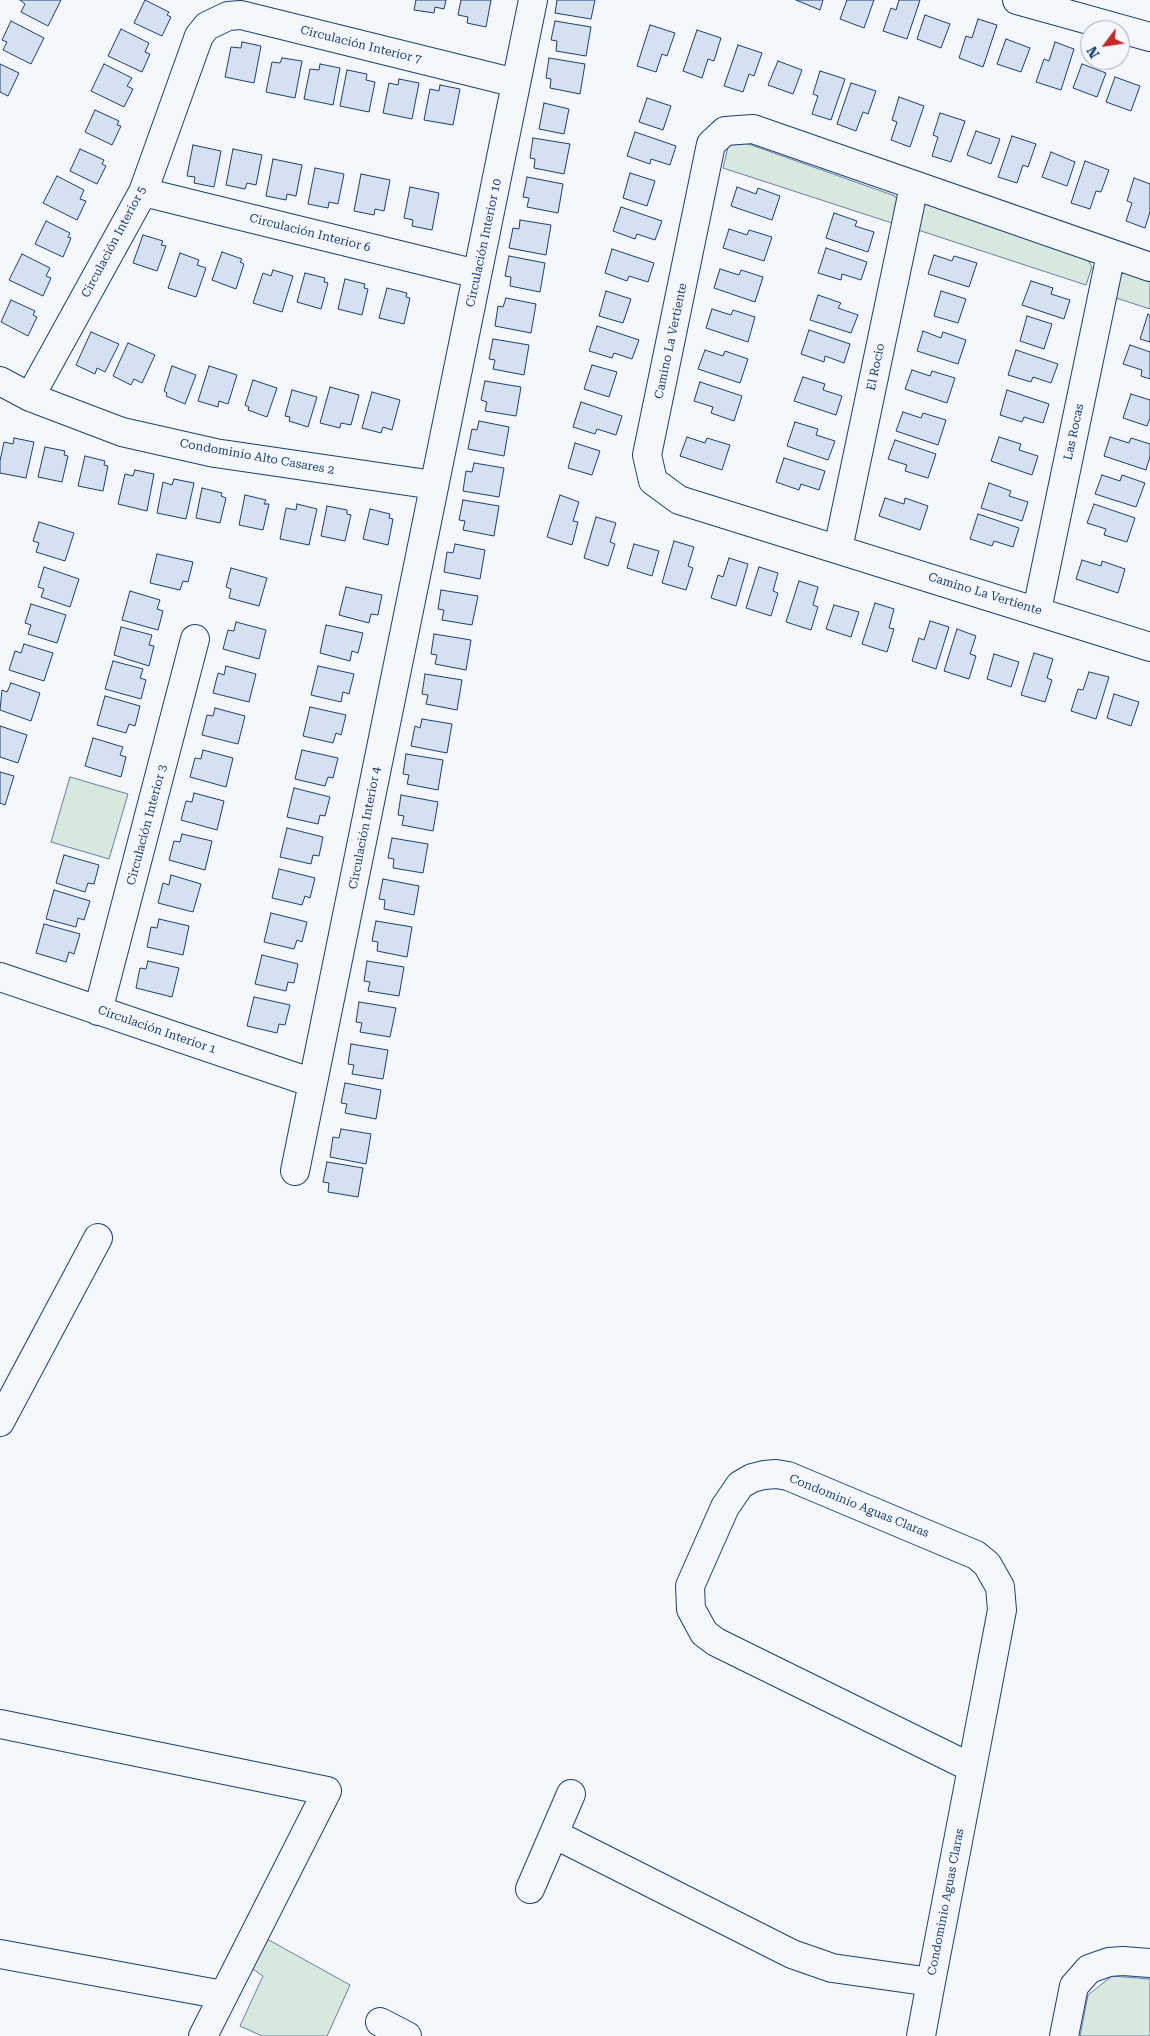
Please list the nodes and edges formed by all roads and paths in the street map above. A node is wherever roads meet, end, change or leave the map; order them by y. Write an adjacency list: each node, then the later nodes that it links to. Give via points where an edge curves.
1 (533, 0): 5 (street, Circulación Interior 10)
2 (1017, 0): 4 (street)
3 (207, 26): 5 (street, Circulación Interior 7, via 228,16 241,15); 7 (street, Circulación Interior 5, via 199,36)
4 (1150, 37)
5 (516, 84): 10 (street, Circulación Interior 10)
6 (914, 186): 8 (street, Camino La Vertiente); 14 (street, El Rocio); 14 (street, Camino La Vertiente, via 754,129 725,131 711,144 647,455 653,481 679,500)
7 (142, 192): 10 (street, Circulación Interior 6); 12 (street, Circulación Interior 5)
8 (1110, 254): 9 (street, Camino La Vertiente); 15 (street, Las Rocas)
9 (1150, 267)
10 (477, 274): 13 (street, Circulación Interior 10)
11 (0, 381): 12 (street, Condominio Alto Casares 2)
12 (30, 397): 13 (street, Condominio Alto Casares 2, via 122,432 215,453)
13 (434, 485): 20 (street, Circulación Interior 4)
14 (838, 549): 15 (street, Camino La Vertiente)
15 (1037, 610): 17 (street, Camino La Vertiente)
16 (195, 639): 19 (street, Circulación Interior 3)
17 (1150, 646)
18 (0, 978): 19 (street, Circulación Interior 1)
19 (98, 1010): 20 (street, Circulación Interior 1)
20 (313, 1083): 21 (street, Circulación Interior 4)
21 (295, 1171)
22 (98, 1238): 23 (street)
23 (0, 1422)
24 (0, 1724): 32 (street, via 326,1791)
25 (972, 1768): 25 (street, Condominio Aguas Claras, via 1002,1610 1000,1587 987,1564 963,1548 788,1476 764,1475 740,1485 725,1507 690,1586 691,1609 704,1632 716,1642); 31 (street, Condominio Aguas Claras)
26 (571, 1794): 27 (street)
27 (554, 1834): 28 (street); 31 (street, via 792,1954 832,1968)
28 (530, 1889)
29 (0, 1954): 32 (street)
30 (1150, 1963): 37 (street, via 1109,1962 1089,1969 1074,1986)
31 (931, 1982): 36 (street, Condominio Aguas Claras)
32 (223, 1995): 34 (street)
33 (380, 2022): 35 (street)
34 (203, 2036)
35 (407, 2036)
36 (921, 2036)
37 (1064, 2036)

